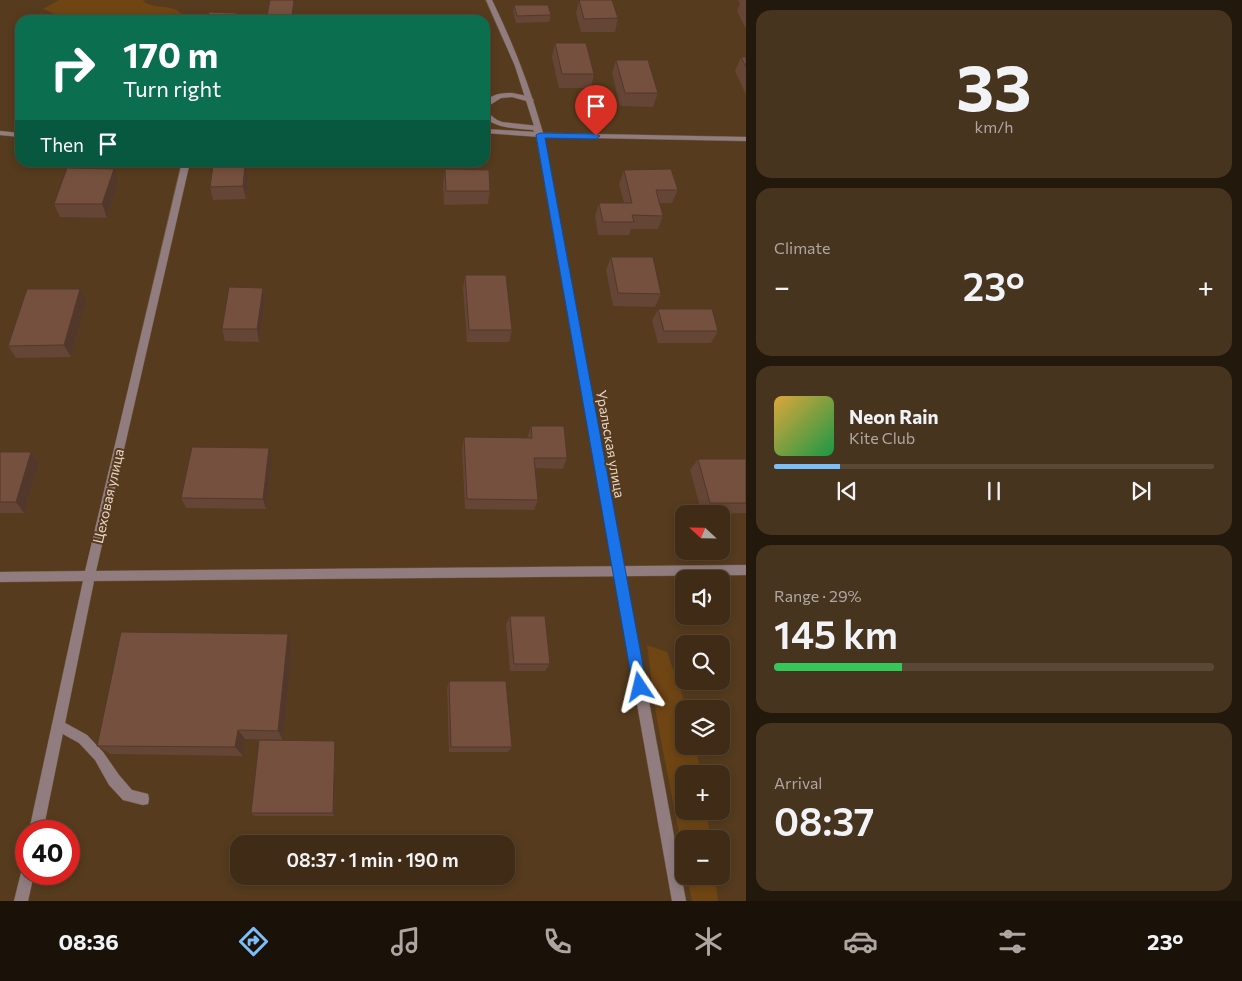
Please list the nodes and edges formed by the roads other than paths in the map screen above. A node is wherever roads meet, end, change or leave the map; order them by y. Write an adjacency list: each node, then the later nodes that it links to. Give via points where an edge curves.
1 (489, 0): 3 (street, Уральская улица, via 507,35)
2 (490, 99): 3 (street, via 516,96)
3 (530, 100): 8 (street, Уральская улица)
4 (490, 118): 8 (street, via 500,123 536,128)
5 (490, 131): 8 (street)
6 (0, 133): 7 (street)
7 (15, 134)
8 (540, 135): 9 (street); 11 (street, Уральская улица)
9 (746, 139)
10 (185, 167): 13 (street, Цеховая улица)
11 (619, 570): 12 (street); 13 (street); 20 (street, Уральская улица)
12 (746, 570)
13 (90, 574): 14 (street); 15 (street, Цеховая улица)
14 (0, 576)
15 (58, 725): 16 (street, via 83,738 128,795); 17 (street, Цеховая улица)
16 (143, 799)
17 (38, 820)
18 (25, 885): 19 (street)
19 (21, 901)
20 (679, 901)

